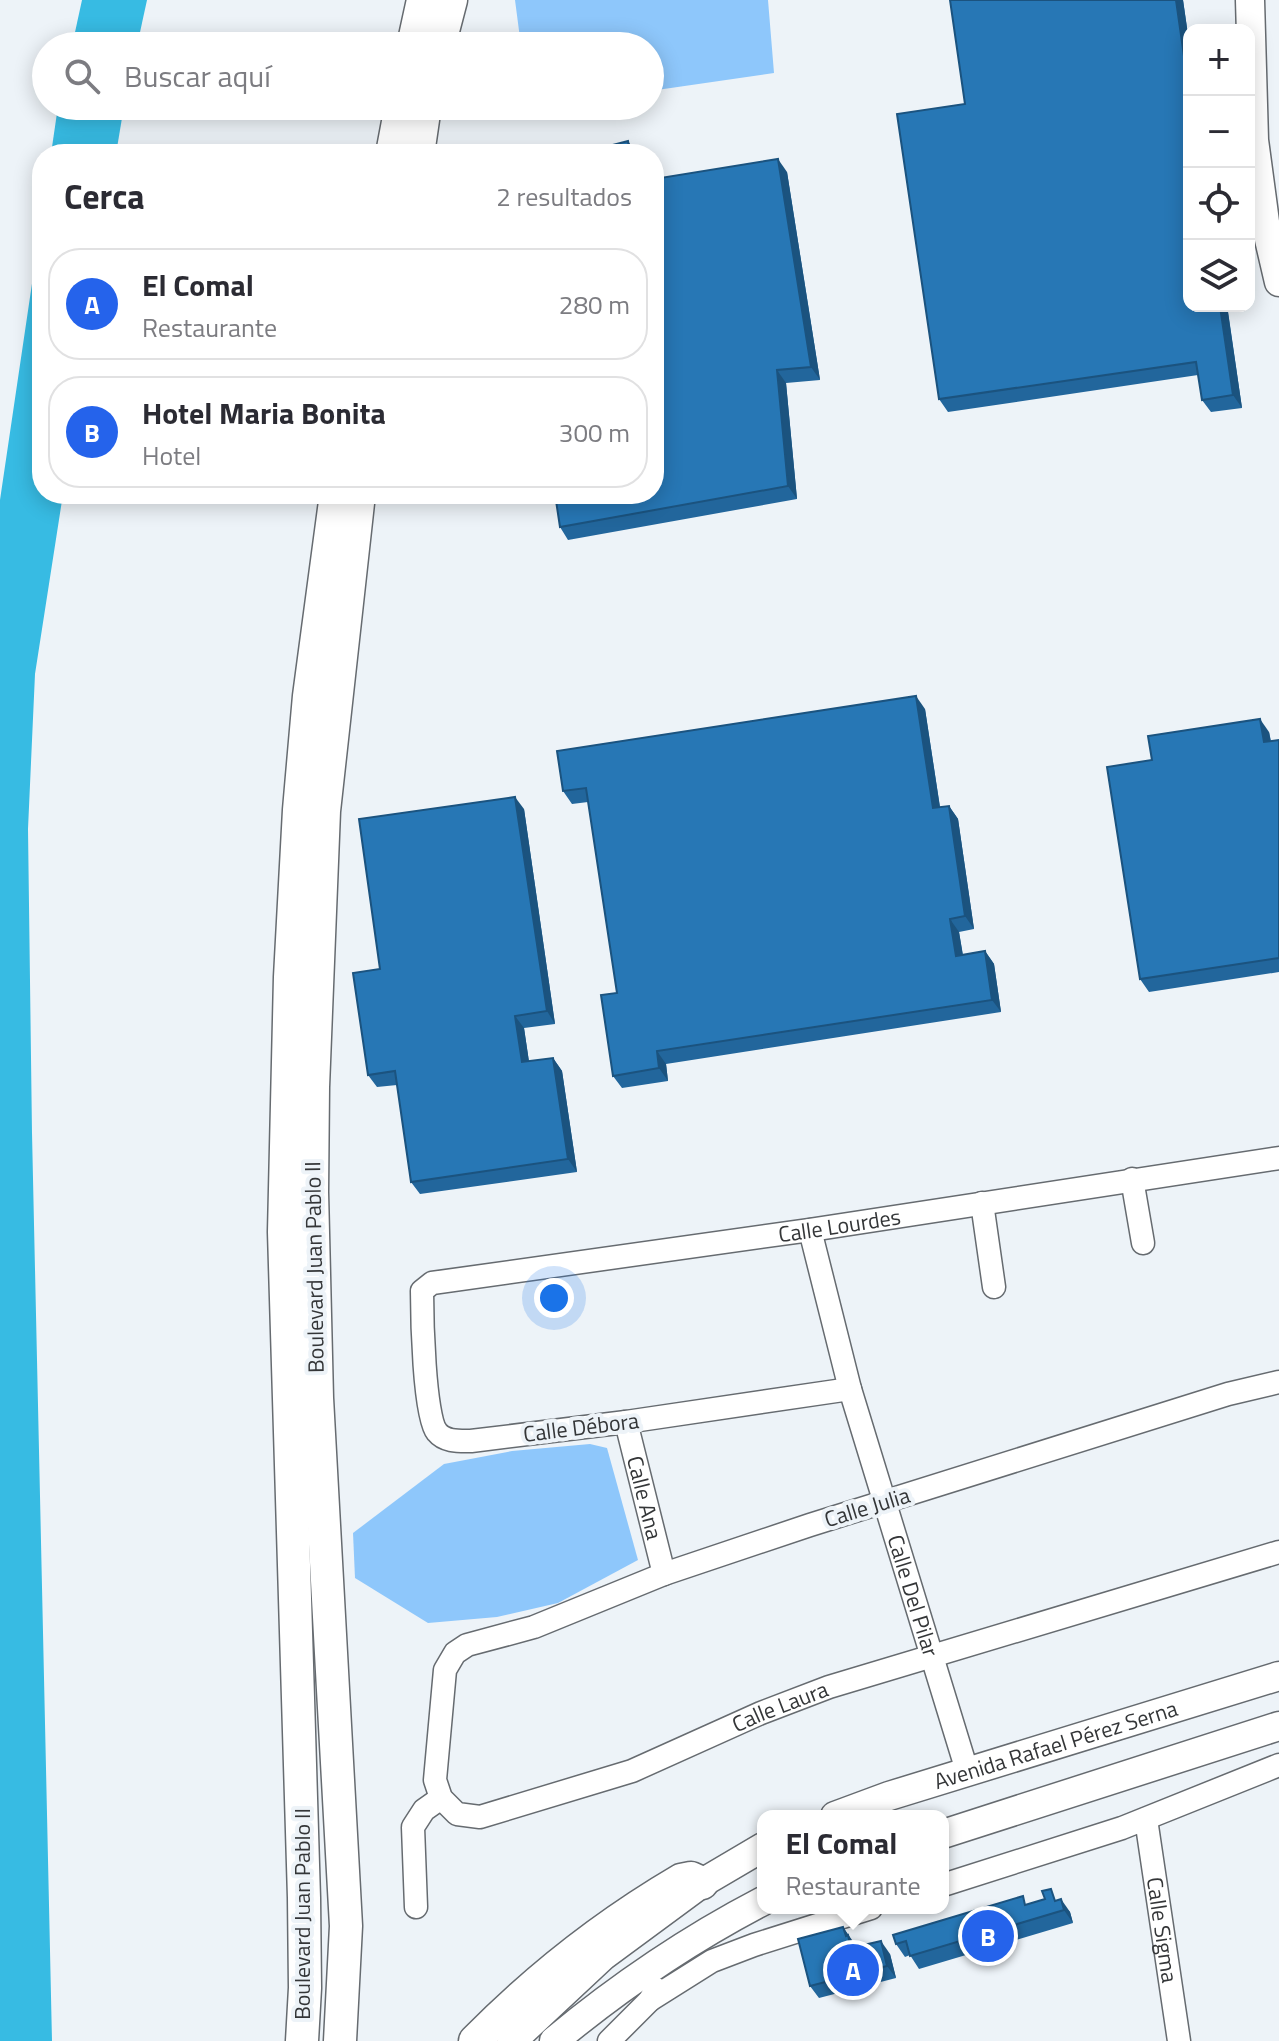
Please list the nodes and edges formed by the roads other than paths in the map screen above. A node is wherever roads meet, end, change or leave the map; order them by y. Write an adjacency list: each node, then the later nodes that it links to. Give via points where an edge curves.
1 (423, 0): 4 (highway)
2 (451, 0): 5 (highway)
3 (1250, 0): 10 (main road, via 1254,140)
4 (416, 32)
5 (443, 32)
6 (398, 120): 8 (highway)
7 (423, 120): 9 (highway)
8 (394, 144)
9 (419, 144)
10 (1279, 282)
11 (335, 504): 43 (highway, Boulevard Juan Pablo II, via 299,810 284,1232 304,1898)
12 (358, 504): 44 (highway, Boulevard Juan Pablo II, via 324,811 313,1087 318,1414 346,1911)
13 (1278, 1158): 14 (street, Calle Lourdes)
14 (1132, 1179): 15 (street, Calle Lourdes); 17 (street)
15 (982, 1203): 16 (street, Calle Lourdes); 18 (street)
16 (810, 1230): 19 (street, Calle Lourdes, via 432,1283 422,1291); 21 (street, Calle Del Pilar)
17 (1143, 1243)
18 (994, 1287)
19 (423, 1310): 22 (street, Calle Débora, via 429,1412 438,1434 446,1439 471,1441)
20 (1279, 1382): 23 (street, Calle Julia)
21 (850, 1389): 22 (street, Calle Débora); 23 (street, Calle Del Pilar)
22 (626, 1422): 25 (street, Calle Ana)
23 (885, 1501): 25 (street, Calle Julia); 26 (street, Calle Del Pilar)
24 (1279, 1552): 26 (street, Calle Laura)
25 (664, 1574): 31 (street, Calle Julia, via 568,1615 460,1648 445,1670 435,1780)
26 (932, 1657): 30 (street, Calle Del Pilar); 31 (street, Calle Laura, via 829,1687 632,1771 523,1806 464,1817)
27 (1279, 1676): 30 (main road, Avenida Rafael Pérez Serna)
28 (1279, 1726): 34 (main road)
29 (1279, 1765): 33 (street)
30 (968, 1774): 32 (main road, Avenida Rafael Pérez Serna)
31 (441, 1798): 39 (street, via 413,1827)
32 (851, 1810)
33 (1146, 1819): 37 (street); 49 (street, Calle Sigma)
34 (949, 1832)
35 (757, 1851): 36 (main road)
36 (702, 1883): 45 (highway, via 681,1880 601,1931); 46 (main road, via 603,1956)
37 (949, 1883)
38 (757, 1904): 41 (main road)
39 (416, 1907)
40 (852, 1914): 42 (street, via 712,1961)
41 (681, 1948): 42 (street); 47 (main road)
42 (650, 2000): 48 (street)
43 (302, 2041)
44 (340, 2041)
45 (475, 2041)
46 (512, 2041)
47 (554, 2041)
48 (609, 2041)
49 (1179, 2041)

